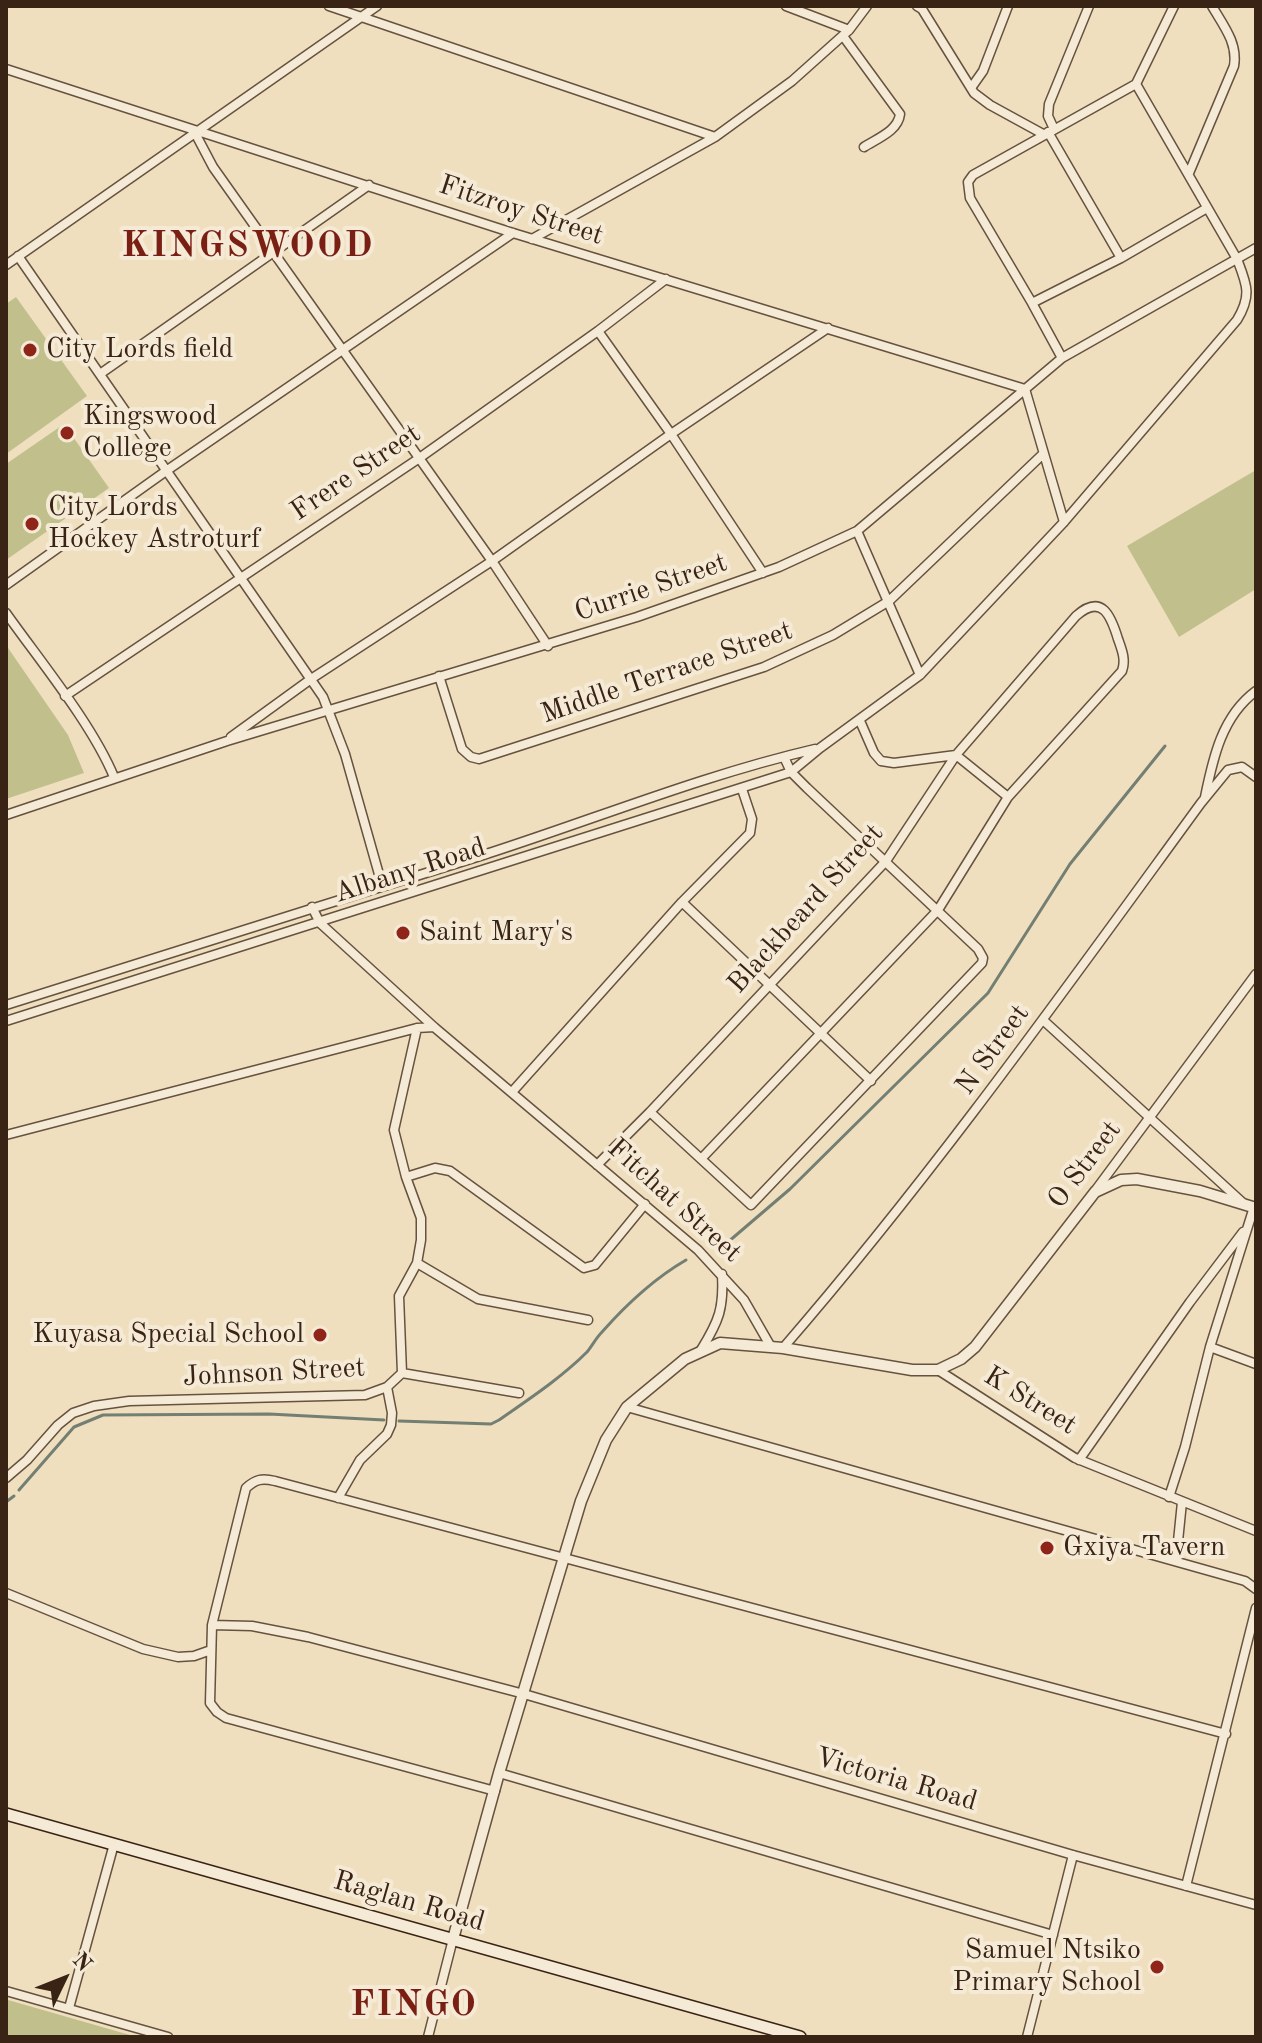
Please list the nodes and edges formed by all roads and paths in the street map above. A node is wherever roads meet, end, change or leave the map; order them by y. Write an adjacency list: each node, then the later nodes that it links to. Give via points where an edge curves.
1 (329, 6): 10 (street)
2 (377, 6): 10 (street)
3 (786, 6): 11 (street)
4 (867, 6): 11 (street)
5 (1008, 6): 14 (street)
6 (1089, 6): 16 (street, via 1049,104)
7 (1174, 6): 13 (street)
8 (1212, 6): 19 (street, via 1236,57)
9 (920, 7): 14 (street)
10 (361, 16): 15 (street); 17 (street)
11 (846, 33): 17 (street, via 792,81); 18 (street, via 900,114 896,126)
12 (6, 69): 15 (street, Fitzroy Street)
13 (1136, 84): 16 (street); 19 (street, Albany Road)
14 (971, 88): 16 (street, via 990,105)
15 (194, 131): 20 (street, Fitzroy Street); 25 (street, via 213,167); 26 (street)
16 (1048, 132): 27 (street); 31 (street, via 968,182 970,198)
17 (715, 137): 23 (street)
18 (864, 147)
19 (1189, 173): 21 (street, Albany Road)
20 (369, 185): 22 (street, Fitzroy Street); 25 (street)
21 (1207, 208): 27 (street); 28 (street, Albany Road)
22 (513, 233): 23 (street, Fitzroy Street); 34 (street)
23 (532, 239): 30 (street, Fitzroy Street)
24 (1256, 248): 28 (street)
25 (275, 252): 34 (street); 36 (street)
26 (18, 256): 29 (street); 36 (street)
27 (1121, 258): 31 (street)
28 (1237, 259): 35 (street, Currie Street); 42 (street, Albany Road, via 1248,293 1237,320)
29 (6, 265)
30 (666, 279): 32 (street, Fitzroy Street); 33 (street, Frere Street)
31 (1032, 303): 35 (street)
32 (828, 328): 37 (street, Fitzroy Street); 38 (street)
33 (598, 331): 38 (street); 40 (street, Frere Street)
34 (344, 351): 40 (street); 41 (street)
35 (1062, 358): 37 (street, Currie Street)
36 (100, 374): 41 (street)
37 (1025, 389): 39 (street); 43 (street, Currie Street)
38 (671, 434): 44 (street); 45 (street)
39 (1043, 454): 42 (street); 48 (street, Middle Terrace Street)
40 (418, 459): 44 (street); 46 (street, Frere Street)
41 (166, 471): 46 (street); 47 (street)
42 (1064, 522): 51 (street, Albany Road)
43 (857, 531): 45 (street, Currie Street); 48 (street)
44 (492, 561): 50 (street); 53 (street)
45 (763, 573): 50 (street, Currie Street)
46 (239, 578): 53 (street); 55 (street, Frere Street)
47 (6, 585)
48 (889, 601): 51 (street); 52 (street, Middle Terrace Street, via 764,667 486,758 471,757 462,749)
49 (6, 613): 55 (street)
50 (548, 646): 52 (street, Currie Street)
51 (920, 675): 57 (street, Albany Road)
52 (439, 676): 56 (street, Currie Street)
53 (311, 679): 56 (street); 58 (street)
54 (1256, 691): 68 (street, via 1223,733 1213,754)
55 (65, 696): 63 (street)
56 (330, 709): 58 (street, Currie Street); 74 (street)
57 (860, 721): 59 (street, Albany Road); 60 (street, via 881,761)
58 (227, 741): 63 (street, Currie Street)
59 (820, 748): 61 (street, Albany Road); 62 (street, Albany Road)
60 (956, 755): 67 (street); 67 (street, Blackbeard Street, via 1076,616 1088,608 1106,610 1123,654 1122,671); 72 (street, Blackbeard Street)
61 (784, 757): 62 (street); 66 (street, Albany Road)
62 (791, 772): 65 (street, Albany Road); 72 (street)
63 (114, 777): 70 (street, Currie Street)
64 (1256, 777): 68 (street, N Street, via 1242,767 1228,770)
65 (742, 789): 69 (street, Albany Road); 75 (street, via 752,819 750,833)
66 (666, 794): 69 (street); 71 (street, Albany Road)
67 (1008, 797): 77 (street)
68 (1205, 798): 86 (street, N Street)
69 (671, 810): 73 (street, Albany Road)
70 (6, 815)
71 (475, 858): 73 (street); 74 (street, Albany Road)
72 (886, 861): 77 (street); 84 (street, Blackbeard Street)
73 (480, 872): 78 (street, Albany Road)
74 (382, 885): 76 (street, Albany Road)
75 (682, 902): 84 (street); 92 (street)
76 (312, 907): 78 (street, Fitchat Street); 79 (street, Albany Road)
77 (938, 910): 90 (street); 91 (street, via 978,949 982,963)
78 (320, 923): 80 (street, Albany Road); 88 (street, Fitchat Street)
79 (214, 939): 80 (street); 81 (street, Albany Road)
80 (220, 954): 83 (street, Albany Road)
81 (120, 969): 83 (street); 85 (street, Albany Road)
82 (1256, 974): 94 (street, O Street)
83 (126, 983): 87 (street, Albany Road)
84 (768, 985): 90 (street); 93 (street, Blackbeard Street)
85 (6, 1005)
86 (1043, 1020): 94 (street); 108 (street, N Street, via 970,1119)
87 (6, 1021)
88 (434, 1027): 89 (street); 92 (street, Fitchat Street)
89 (417, 1028): 95 (street); 98 (street, Johnson Street, via 394,1130)
90 (820, 1032): 91 (street); 96 (street)
91 (871, 1081): 96 (street, via 751,1205)
92 (512, 1092): 97 (street, Fitchat Street)
93 (650, 1112): 96 (street); 97 (street, Blackbeard Street)
94 (1151, 1118): 99 (street, O Street); 101 (street)
95 (6, 1135)
96 (701, 1159)
97 (597, 1165): 100 (street, Fitchat Street)
98 (406, 1177): 100 (street, via 435,1168 450,1171 584,1268 595,1265); 103 (street, Johnson Street, via 421,1218)
99 (1095, 1192): 101 (street, via 1137,1179); 111 (street, O Street, via 986,1336 961,1359)
100 (645, 1204): 104 (street, Fitchat Street)
101 (1251, 1206): 102 (street)
102 (1248, 1225): 107 (street); 116 (street)
103 (417, 1263): 105 (street, via 478,1299); 112 (street, Johnson Street, via 399,1296)
104 (722, 1274): 106 (street, Fitchat Street); 109 (street, via 724,1299 718,1323)
105 (588, 1320)
106 (771, 1347): 108 (street, K Street); 109 (street, via 720,1343)
107 (1210, 1347): 110 (street); 118 (street)
108 (783, 1348): 111 (street, K Street)
109 (701, 1350): 115 (street)
110 (1256, 1364)
111 (938, 1370): 116 (street, K Street)
112 (402, 1373): 113 (street, Johnson Street); 114 (street)
113 (387, 1387): 117 (street, Johnson Street, via 365,1395 94,1406 58,1425); 119 (street, via 391,1425 360,1460)
114 (519, 1393)
115 (627, 1407): 122 (street, via 597,1459); 123 (street)
116 (1079, 1460): 118 (street, K Street)
117 (6, 1478)
118 (1169, 1497): 120 (street, K Street)
119 (338, 1498): 122 (street); 127 (street, via 264,1478 246,1488)
120 (1182, 1502): 121 (street, K Street); 123 (street)
121 (1256, 1531)
122 (563, 1558): 129 (street); 130 (street)
123 (1176, 1561): 124 (street)
124 (1256, 1589)
125 (6, 1593): 128 (street, via 143,1649 178,1657)
126 (1256, 1608): 130 (street)
127 (212, 1625): 128 (street); 129 (street, Victoria Road, via 308,1637)
128 (211, 1650): 132 (street, via 210,1703 226,1718)
129 (524, 1694): 131 (street); 135 (street, Victoria Road)
130 (1226, 1734): 136 (street)
131 (499, 1773): 132 (street); 138 (street)
132 (495, 1791): 139 (street)
133 (6, 1814): 134 (main road, Raglan Road)
134 (114, 1844): 139 (main road, Raglan Road); 141 (street)
135 (1073, 1855): 136 (street, Victoria Road); 138 (street)
136 (1186, 1886): 137 (street, Victoria Road)
137 (1256, 1905)
138 (1053, 1935): 145 (street)
139 (453, 1939): 143 (street); 144 (main road, Raglan Road)
140 (6, 1991): 141 (street)
141 (69, 2008): 142 (street)
142 (168, 2037)
143 (428, 2037)
144 (800, 2037)
145 (1027, 2037)

